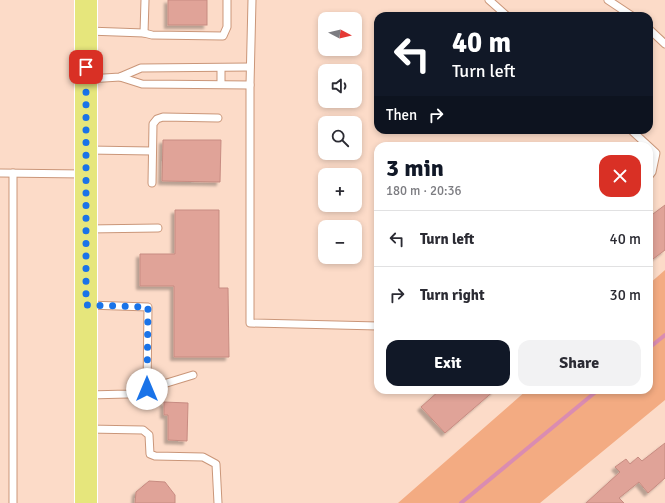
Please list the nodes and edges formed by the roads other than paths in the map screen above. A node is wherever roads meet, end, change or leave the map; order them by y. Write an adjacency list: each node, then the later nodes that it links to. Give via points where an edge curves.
1 (86, 0): 9 (main road)
2 (145, 0): 10 (lane)
3 (227, 0): 10 (lane, via 227,27 223,36)
4 (252, 0): 13 (lane)
5 (489, 0): 7 (lane)
6 (608, 0): 8 (lane)
7 (502, 12)
8 (626, 12)
9 (86, 31): 10 (lane); 16 (main road)
10 (144, 33)
11 (653, 33): 12 (lane)
12 (665, 44)
13 (250, 67): 14 (lane); 18 (lane)
14 (220, 68): 15 (lane, via 141,68); 17 (lane)
15 (120, 77): 16 (lane); 17 (lane, via 142,84)
16 (86, 79): 22 (main road)
17 (221, 84): 18 (lane)
18 (250, 84): 33 (lane, via 250,323)
19 (218, 118): 24 (lane, via 157,119 153,124)
20 (636, 134): 21 (lane)
21 (645, 142)
22 (86, 150): 24 (lane); 28 (main road)
23 (653, 150): 25 (lane, via 656,153)
24 (152, 151): 29 (lane)
25 (653, 167)
26 (0, 173): 27 (lane)
27 (13, 173): 28 (lane); 38 (lane)
28 (86, 174): 31 (main road)
29 (152, 183)
30 (158, 228): 31 (lane)
31 (86, 229): 32 (main road)
32 (86, 305): 35 (lane, via 148,307); 36 (main road)
33 (374, 326)
34 (193, 375): 35 (lane)
35 (147, 389): 36 (lane, via 128,394)
36 (86, 395): 37 (main road)
37 (86, 429): 39 (main road); 40 (lane, via 143,430 149,435 150,454 203,456 216,464)
38 (12, 503)
39 (86, 503)
40 (218, 503)

